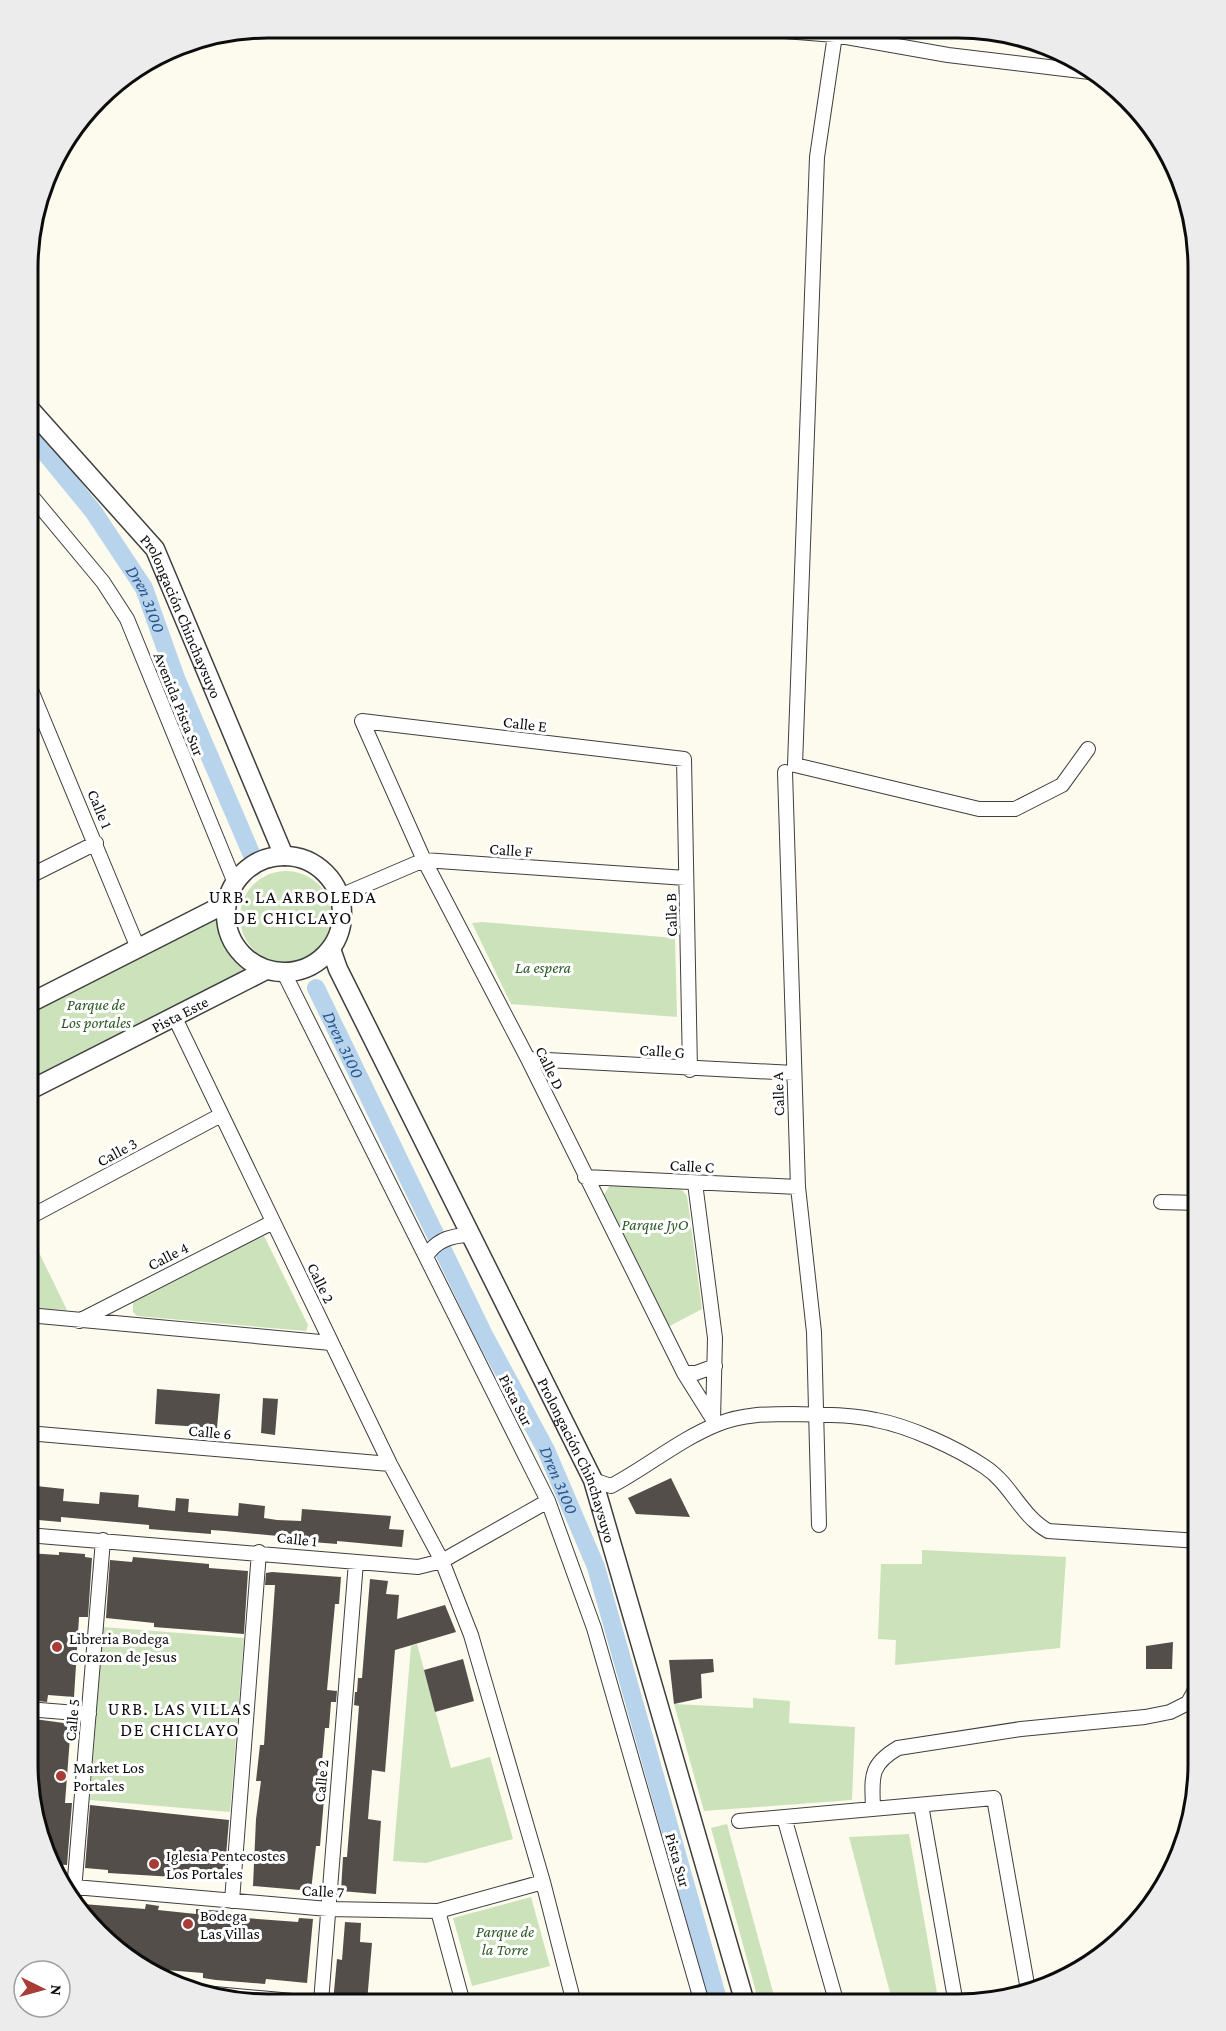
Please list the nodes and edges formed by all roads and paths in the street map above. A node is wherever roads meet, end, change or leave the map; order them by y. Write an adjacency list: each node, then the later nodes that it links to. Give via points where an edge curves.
1 (836, 38): 8 (street, via 817,157 795,765 979,809 1016,809 1062,785)
2 (853, 38): 3 (street, via 948,55)
3 (1077, 70)
4 (38, 418): 12 (street, Prolongación Chinchaysuyo, via 154,549)
5 (38, 504): 16 (street, Avenida Pista Sur, via 103,582 127,620)
6 (38, 707): 11 (street, Calle 1)
7 (362, 721): 9 (street, Calle E); 13 (street, Calle D)
8 (1088, 749)
9 (684, 759): 15 (street, Calle B)
10 (785, 772): 26 (street, Calle A)
11 (96, 843): 14 (street); 19 (street, Calle 1)
12 (284, 856): 16 (street, via 257,864); 17 (street, via 319,867)
13 (424, 860): 15 (street, Calle F); 17 (street, Calle F); 24 (street, Calle D)
14 (38, 872)
15 (687, 878): 25 (street, Calle B)
16 (235, 883): 18 (street)
17 (340, 896): 20 (street, via 340,932)
18 (227, 903): 19 (street); 21 (street, via 230,936 245,957)
19 (138, 948): 22 (street)
20 (331, 949): 21 (street, via 310,966); 36 (street, Prolongación Chinchaysuyo)
21 (275, 972): 23 (street, Pista Este); 37 (street, Pista Sur)
22 (38, 999)
23 (175, 1018): 27 (street, Pista Este); 28 (street, Calle 2)
24 (528, 1059): 25 (street, Calle G); 29 (street, Calle D)
25 (690, 1070): 26 (street, Calle G)
26 (794, 1073): 31 (street, Calle A)
27 (38, 1086)
28 (221, 1115): 34 (street, Calle 3); 35 (street, Calle 2)
29 (585, 1177): 30 (street, Calle C); 42 (street, Calle D)
30 (695, 1183): 31 (street, Calle C); 41 (street, via 715,1338)
31 (798, 1187): 43 (street, Calle A, via 814,1332)
32 (1161, 1202): 33 (street)
33 (1188, 1203)
34 (38, 1213)
35 (273, 1222): 39 (street, Calle 4); 40 (street, Calle 2)
36 (465, 1235): 37 (street, via 438,1242); 47 (street, Prolongación Chinchaysuyo)
37 (428, 1253): 48 (street, Pista Sur)
38 (38, 1317): 39 (street)
39 (79, 1321): 40 (street)
40 (331, 1343): 46 (street, Calle 2)
41 (715, 1366): 42 (street); 44 (street)
42 (684, 1373): 44 (street, Calle D)
43 (814, 1414): 44 (street, via 754,1414); 49 (street, Calle A); 52 (street, via 878,1420 963,1454 987,1468 1035,1524 1048,1531)
44 (715, 1422): 47 (street, via 611,1486)
45 (38, 1434): 46 (street, Calle 6)
46 (390, 1464): 54 (street, Calle 2)
47 (593, 1480): 74 (street, Prolongación Chinchaysuyo)
48 (548, 1501): 54 (street, Calle 1); 73 (street, Pista Sur, via 594,1628)
49 (819, 1525)
50 (38, 1536): 51 (street, Calle 1)
51 (102, 1540): 53 (street, Calle 1); 58 (street, Calle 5)
52 (1188, 1540)
53 (259, 1552): 55 (street, Calle 1); 66 (street)
54 (442, 1561): 55 (street, Calle 1, via 418,1567); 64 (street, Calle 2, via 471,1635)
55 (356, 1562): 67 (street, Calle 2)
56 (1188, 1703): 60 (street, via 1144,1718 898,1748 881,1758 873,1774)
57 (38, 1710): 58 (street)
58 (89, 1714): 63 (street, Calle 5)
59 (921, 1805): 60 (street); 69 (street, via 994,1797); 76 (street)
60 (873, 1808): 61 (street)
61 (784, 1817): 62 (street); 75 (street)
62 (739, 1821)
63 (70, 1881)
64 (543, 1882): 68 (street, Calle 7); 72 (street, Calle 2)
65 (74, 1887): 66 (street, Calle 7)
66 (231, 1901): 67 (street, Calle 7)
67 (328, 1908): 68 (street, Calle 7); 70 (street, Calle 2)
68 (438, 1911): 71 (street)
69 (1027, 1983)
70 (322, 1994)
71 (461, 1994)
72 (572, 1994)
73 (699, 1994)
74 (742, 1994)
75 (834, 1994)
76 (954, 1994)

